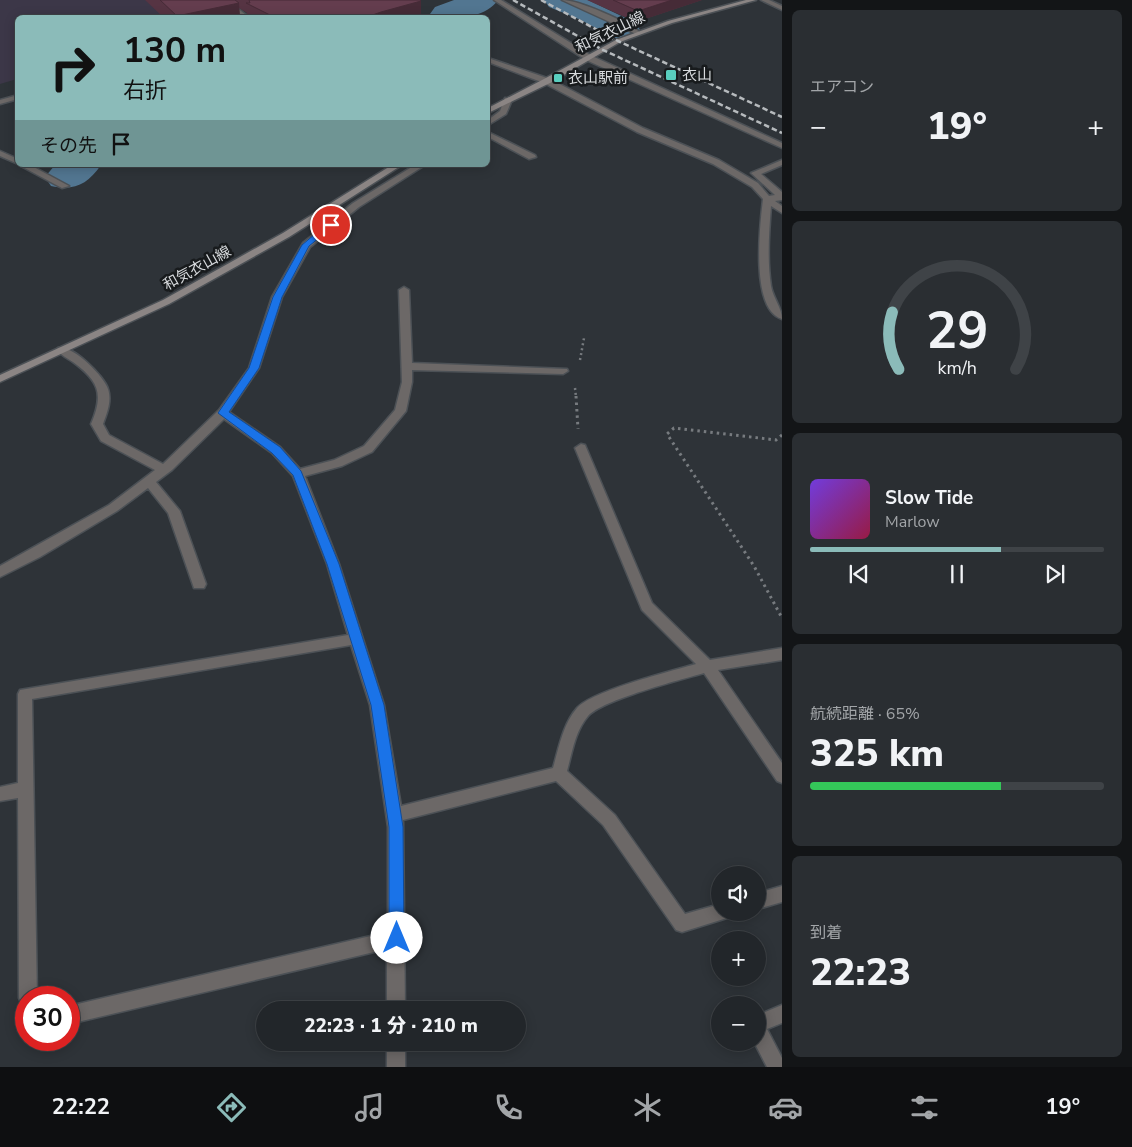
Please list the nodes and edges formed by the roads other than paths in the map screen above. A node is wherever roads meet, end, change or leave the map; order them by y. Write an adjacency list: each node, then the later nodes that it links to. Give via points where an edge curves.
1 (223, 0): 7 (street)
2 (497, 0): 9 (street)
3 (565, 0): 8 (street)
4 (753, 0): 8 (main road, 和気衣山線)
5 (764, 0): 6 (street)
6 (782, 8)
7 (243, 15)
8 (638, 33): 9 (main road, 和気衣山線, via 601,49)
9 (589, 58): 11 (main road, 和気衣山線); 18 (street)
10 (490, 61): 11 (street)
11 (546, 81): 13 (main road, 和気衣山線); 27 (street, via 640,130 738,173)
12 (15, 99): 14 (street)
13 (508, 100): 15 (main road, 和気衣山線); 16 (street, via 503,112)
14 (0, 102)
15 (490, 110)
16 (490, 122)
17 (490, 135): 20 (street)
18 (782, 146)
19 (0, 154): 21 (street)
20 (532, 157)
21 (15, 161)
22 (782, 162): 27 (street, via 755,173 782,196)
23 (27, 167): 26 (street)
24 (395, 167): 31 (main road, 和気衣山線, via 166,302)
25 (418, 167): 35 (street, via 356,206 306,245 277,297 254,368)
26 (65, 186)
27 (767, 199): 28 (street); 30 (street, via 768,294 773,308)
28 (782, 210)
29 (404, 290): 32 (street)
30 (782, 316)
31 (62, 350): 34 (main road, 和気衣山線); 37 (street, via 90,369 102,383 105,400 97,424 105,438)
32 (406, 366): 33 (street); 38 (street, via 407,382 400,411 368,449 338,463)
33 (563, 371)
34 (0, 379)
35 (223, 413): 37 (street); 38 (street, via 276,450)
36 (581, 448): 44 (street, via 647,606)
37 (164, 470): 39 (street)
38 (298, 474): 42 (street, via 333,564)
39 (149, 481): 40 (street, via 113,508); 41 (street, via 174,511)
40 (0, 572)
41 (199, 584)
42 (356, 639): 47 (street, via 25,694); 49 (street, via 377,705)
43 (782, 654): 44 (street)
44 (707, 666): 45 (street, via 606,698 584,711 571,730); 46 (street)
45 (559, 773): 49 (street); 52 (street, via 609,820 682,924)
46 (782, 776)
47 (26, 789): 48 (street); 54 (street)
48 (0, 794)
49 (394, 815): 53 (street)
50 (782, 894): 51 (street)
51 (766, 899)
52 (711, 915)
53 (397, 938): 55 (street); 56 (street)
54 (28, 986)
55 (396, 1001)
56 (80, 1012)
57 (782, 1014): 58 (street)
58 (766, 1021)
59 (766, 1046): 62 (street)
60 (396, 1051): 61 (street)
61 (396, 1067)
62 (777, 1067)

